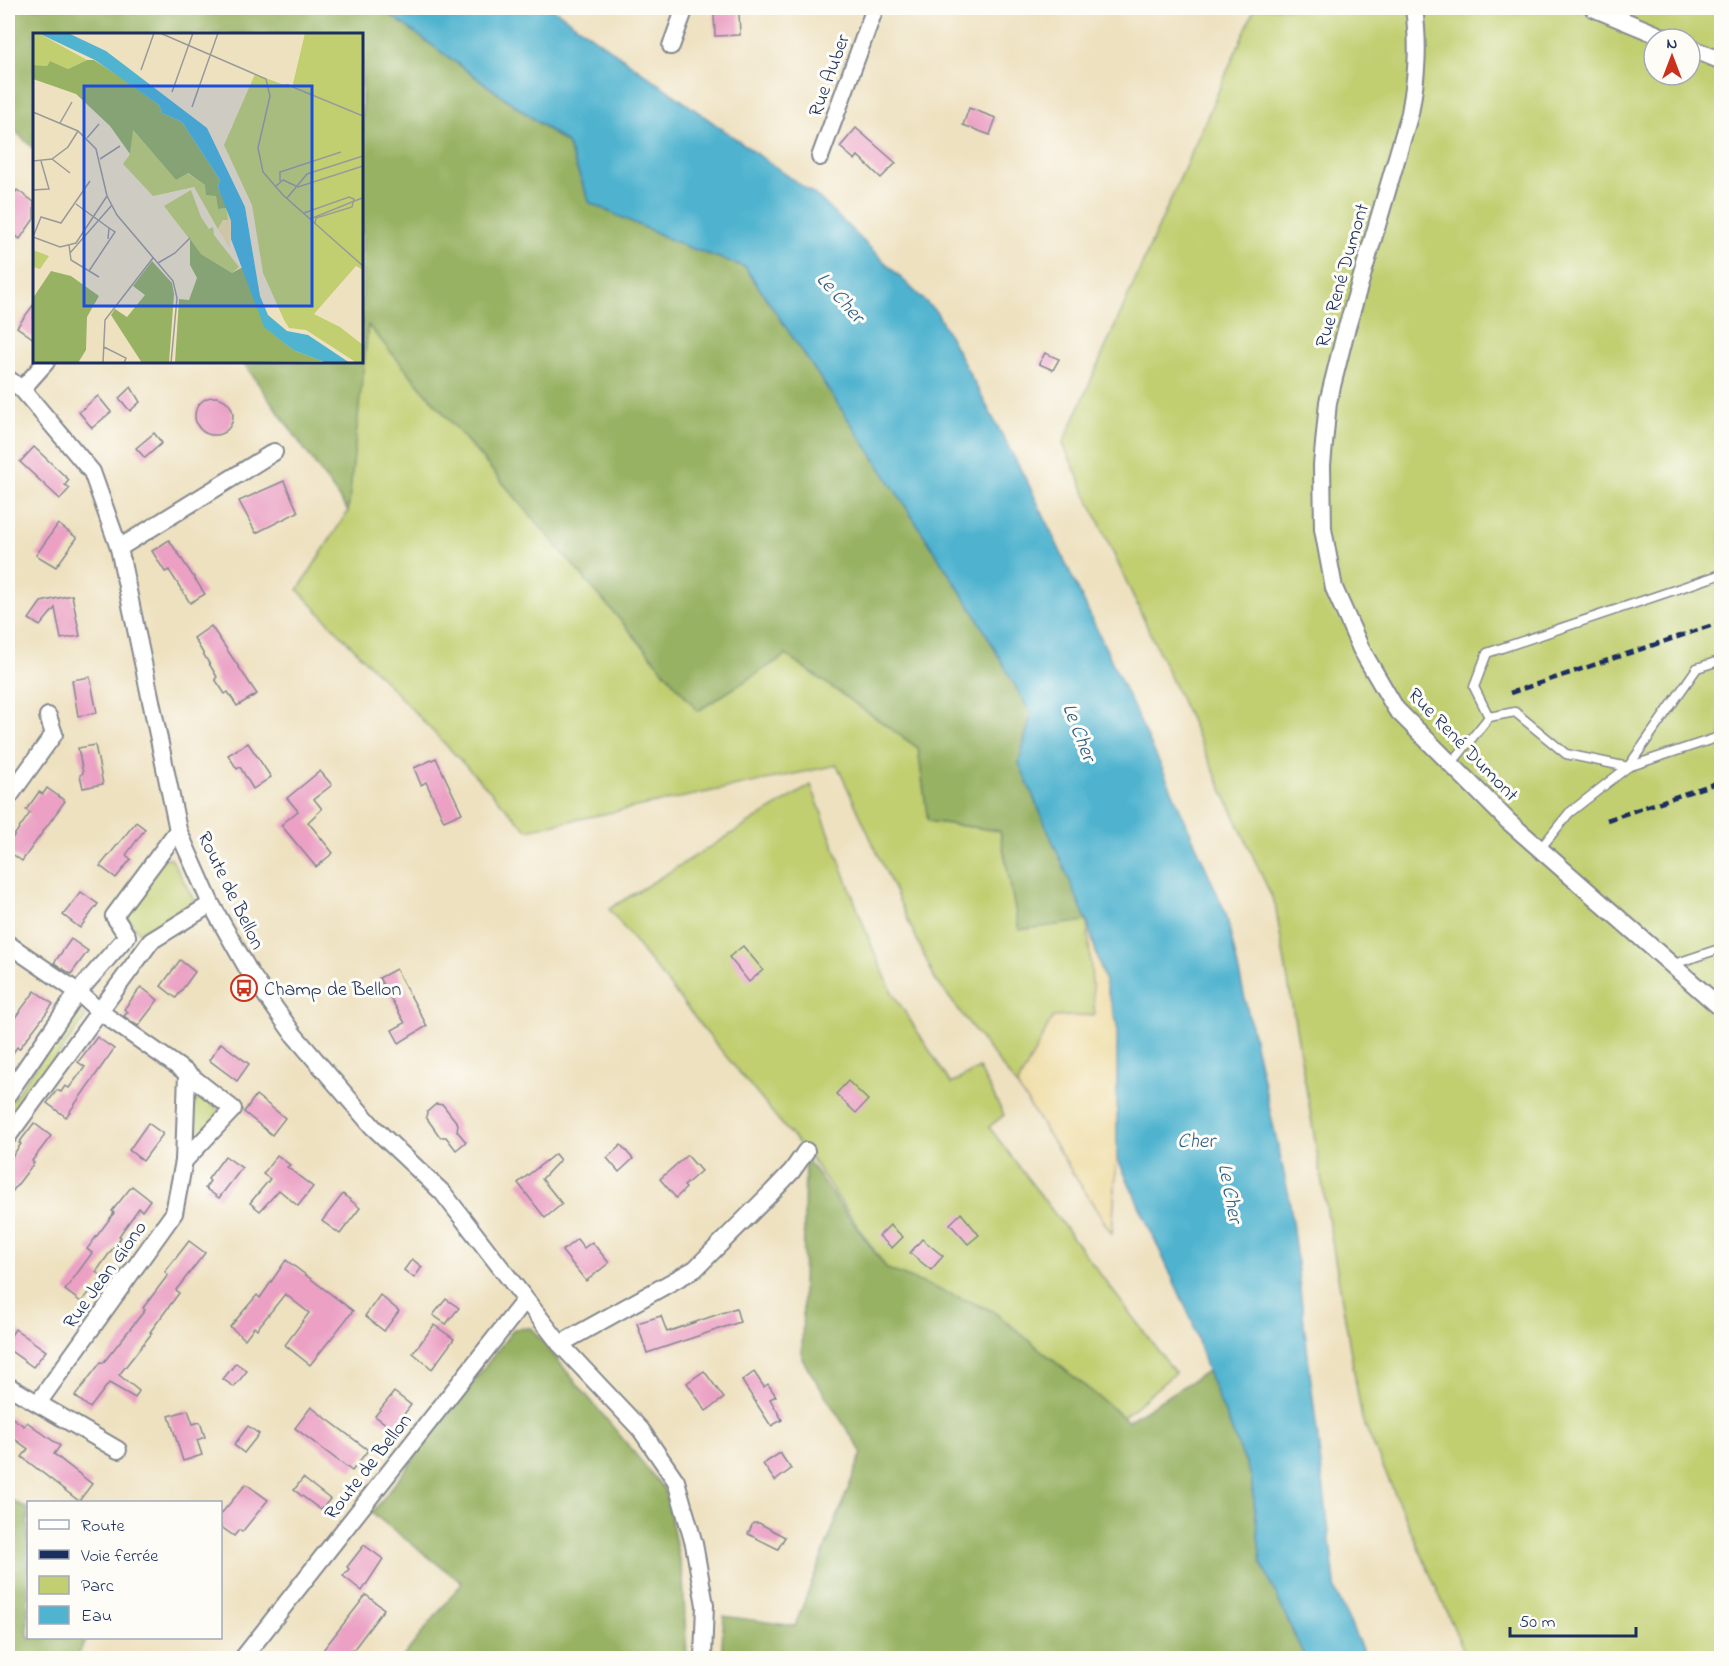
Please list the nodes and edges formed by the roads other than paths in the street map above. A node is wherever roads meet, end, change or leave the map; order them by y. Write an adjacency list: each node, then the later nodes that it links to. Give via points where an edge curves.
1 (685, 8): 6 (street)
2 (874, 8): 9 (street, Rue Auber)
3 (1414, 8): 20 (street, Rue René Dumont, via 1417,76 1410,113 1328,402 1322,465 1323,529 1334,588 1361,649 1396,709)
4 (1593, 8): 5 (street)
5 (1642, 28)
6 (671, 46)
7 (1702, 53): 8 (street)
8 (1722, 61)
9 (820, 158)
10 (45, 363): 12 (street)
11 (8, 378): 12 (street, Route de Bellon)
12 (22, 389): 14 (street, Route de Bellon, via 92,472)
13 (274, 452): 14 (street)
14 (119, 548): 23 (street, Route de Bellon)
15 (1722, 574): 18 (lane, via 1487,652 1474,687)
16 (1722, 660): 21 (lane, via 1697,668)
17 (48, 716): 22 (street, via 54,734)
18 (1489, 717): 20 (lane); 21 (lane, via 1515,712 1566,754)
19 (1722, 736): 21 (lane)
20 (1451, 764): 24 (street, Rue René Dumont)
21 (1628, 767): 24 (lane, via 1569,813)
22 (8, 798)
23 (178, 830): 25 (street, Route de Bellon); 26 (street, via 114,916)
24 (1540, 849): 30 (street, Rue René Dumont)
25 (211, 904): 29 (street); 39 (street, Route de Bellon, via 250,973 294,1035 372,1127 443,1193)
26 (127, 936): 29 (street); 31 (street)
27 (8, 944): 31 (street)
28 (1722, 948): 30 (lane)
29 (144, 950): 33 (street)
30 (1671, 965): 32 (street, Rue René Dumont)
31 (78, 992): 33 (street); 35 (street)
32 (1720, 1004)
33 (99, 1011): 34 (street); 36 (street)
34 (187, 1073): 38 (street, Rue Jean Giono); 38 (street, via 233,1109)
35 (8, 1094)
36 (8, 1136)
37 (806, 1151): 40 (street, via 772,1192 695,1269)
38 (184, 1161): 42 (street, Rue Jean Giono, via 174,1213)
39 (525, 1299): 40 (street, Route de Bellon); 44 (street, Route de Bellon)
40 (560, 1344): 45 (street, Route de Bellon, via 641,1430 676,1481 694,1544 705,1605)
41 (8, 1386): 42 (street)
42 (38, 1403): 43 (street)
43 (118, 1450)
44 (243, 1659)
45 (703, 1659)

